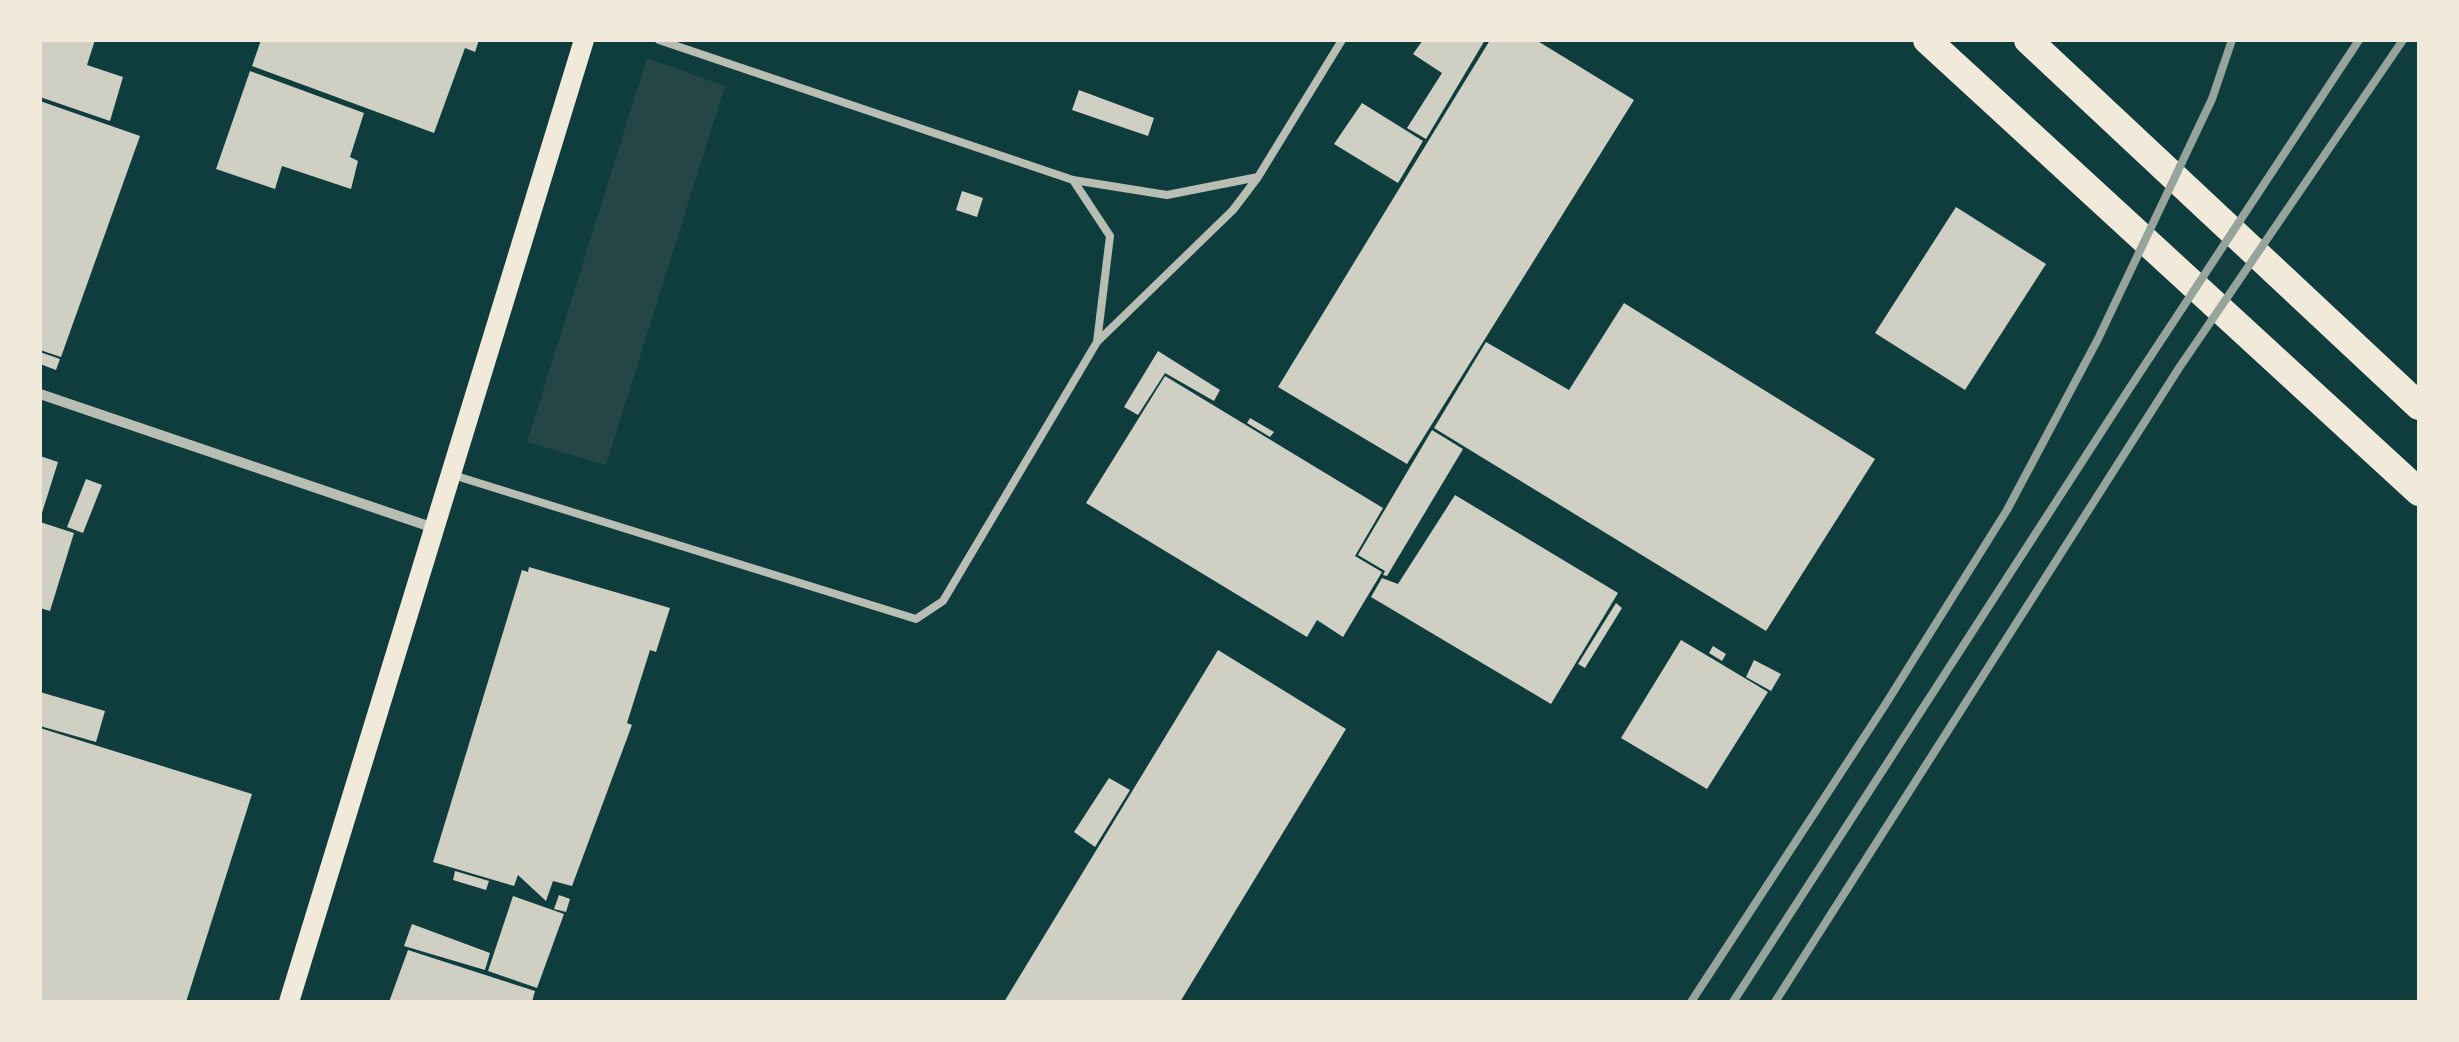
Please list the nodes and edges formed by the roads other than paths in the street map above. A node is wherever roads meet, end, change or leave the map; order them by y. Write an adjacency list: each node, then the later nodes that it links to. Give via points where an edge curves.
1 (584, 40): 11 (main road)
2 (658, 40): 7 (lane)
3 (1342, 40): 6 (lane)
4 (1927, 40): 12 (highway)
5 (2028, 40): 10 (highway)
6 (1258, 176): 7 (lane, via 1167,195); 8 (lane, via 1233,210)
7 (1073, 180): 8 (lane, via 1110,236)
8 (1097, 342): 11 (lane, via 943,601 916,619)
9 (40, 394): 13 (street)
10 (2419, 406)
11 (450, 475): 13 (main road)
12 (2419, 492)
13 (434, 528): 14 (main road)
14 (289, 1002)

